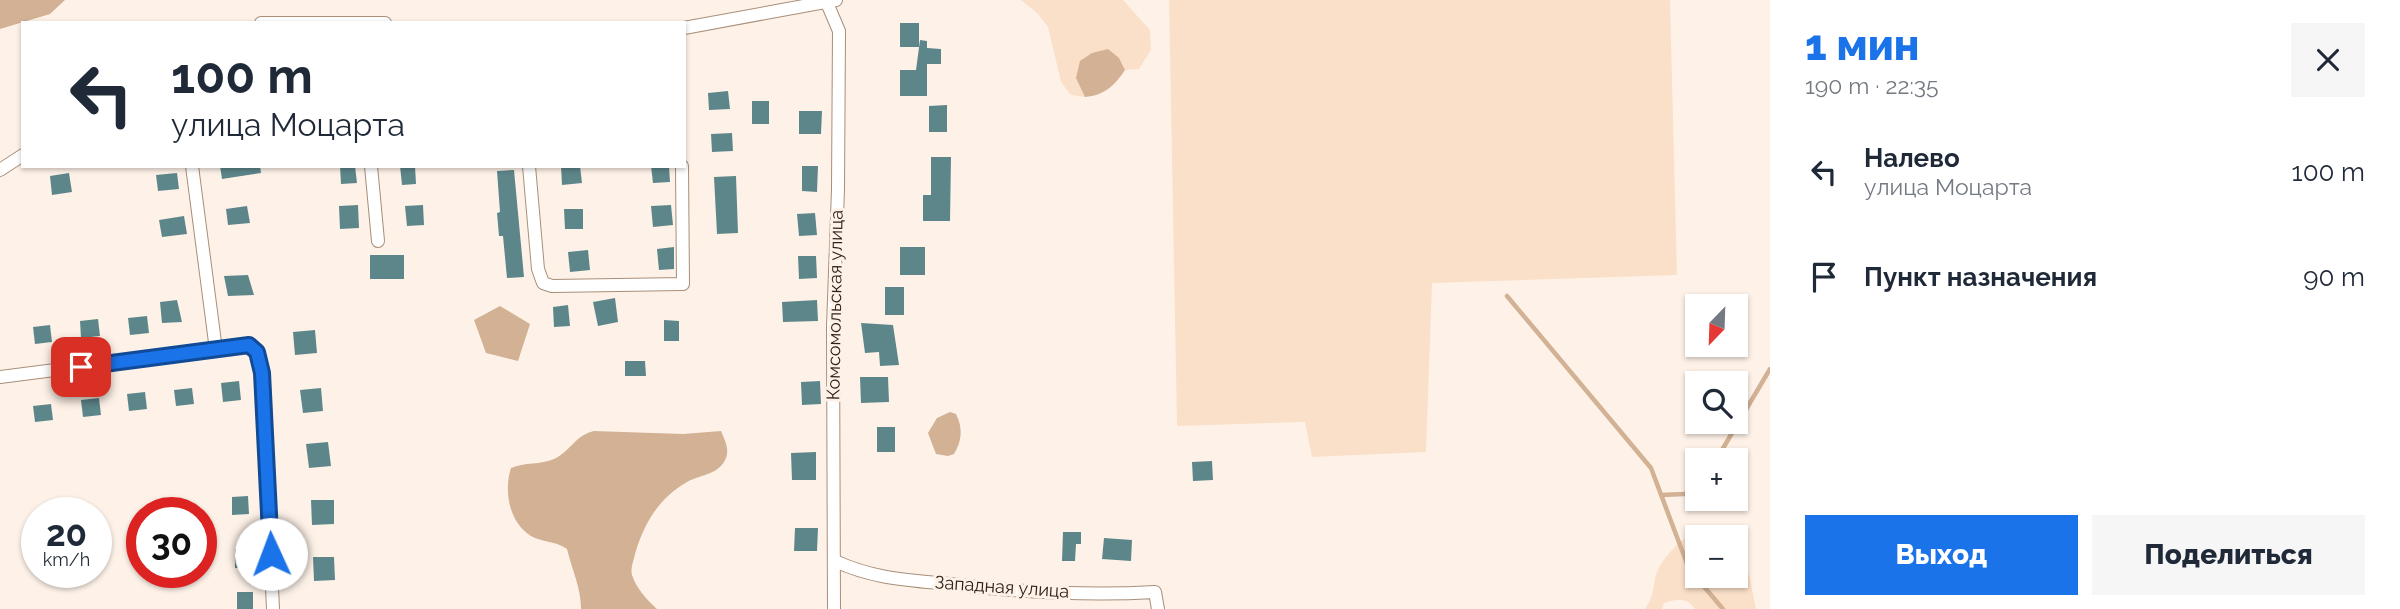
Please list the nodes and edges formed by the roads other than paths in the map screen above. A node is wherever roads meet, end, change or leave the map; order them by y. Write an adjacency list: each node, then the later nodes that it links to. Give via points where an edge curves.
1 (832, 2): 2 (street); 12 (street, Комсомольская улица, via 839,31 833,327)
2 (686, 28)
3 (21, 156): 8 (street)
4 (192, 168): 10 (street)
5 (371, 168): 9 (street)
6 (530, 168): 7 (street, via 538,269 543,283 552,286 683,284)
7 (682, 168)
8 (0, 170)
9 (378, 241)
10 (216, 349): 11 (street); 13 (street, via 249,345 257,352 262,373)
11 (0, 377)
12 (835, 561): 14 (street, Комсомольская улица); 15 (street, Западная улица, via 874,576 904,581 1027,590 1155,592)
13 (273, 609)
14 (834, 609)
15 (1158, 609)

